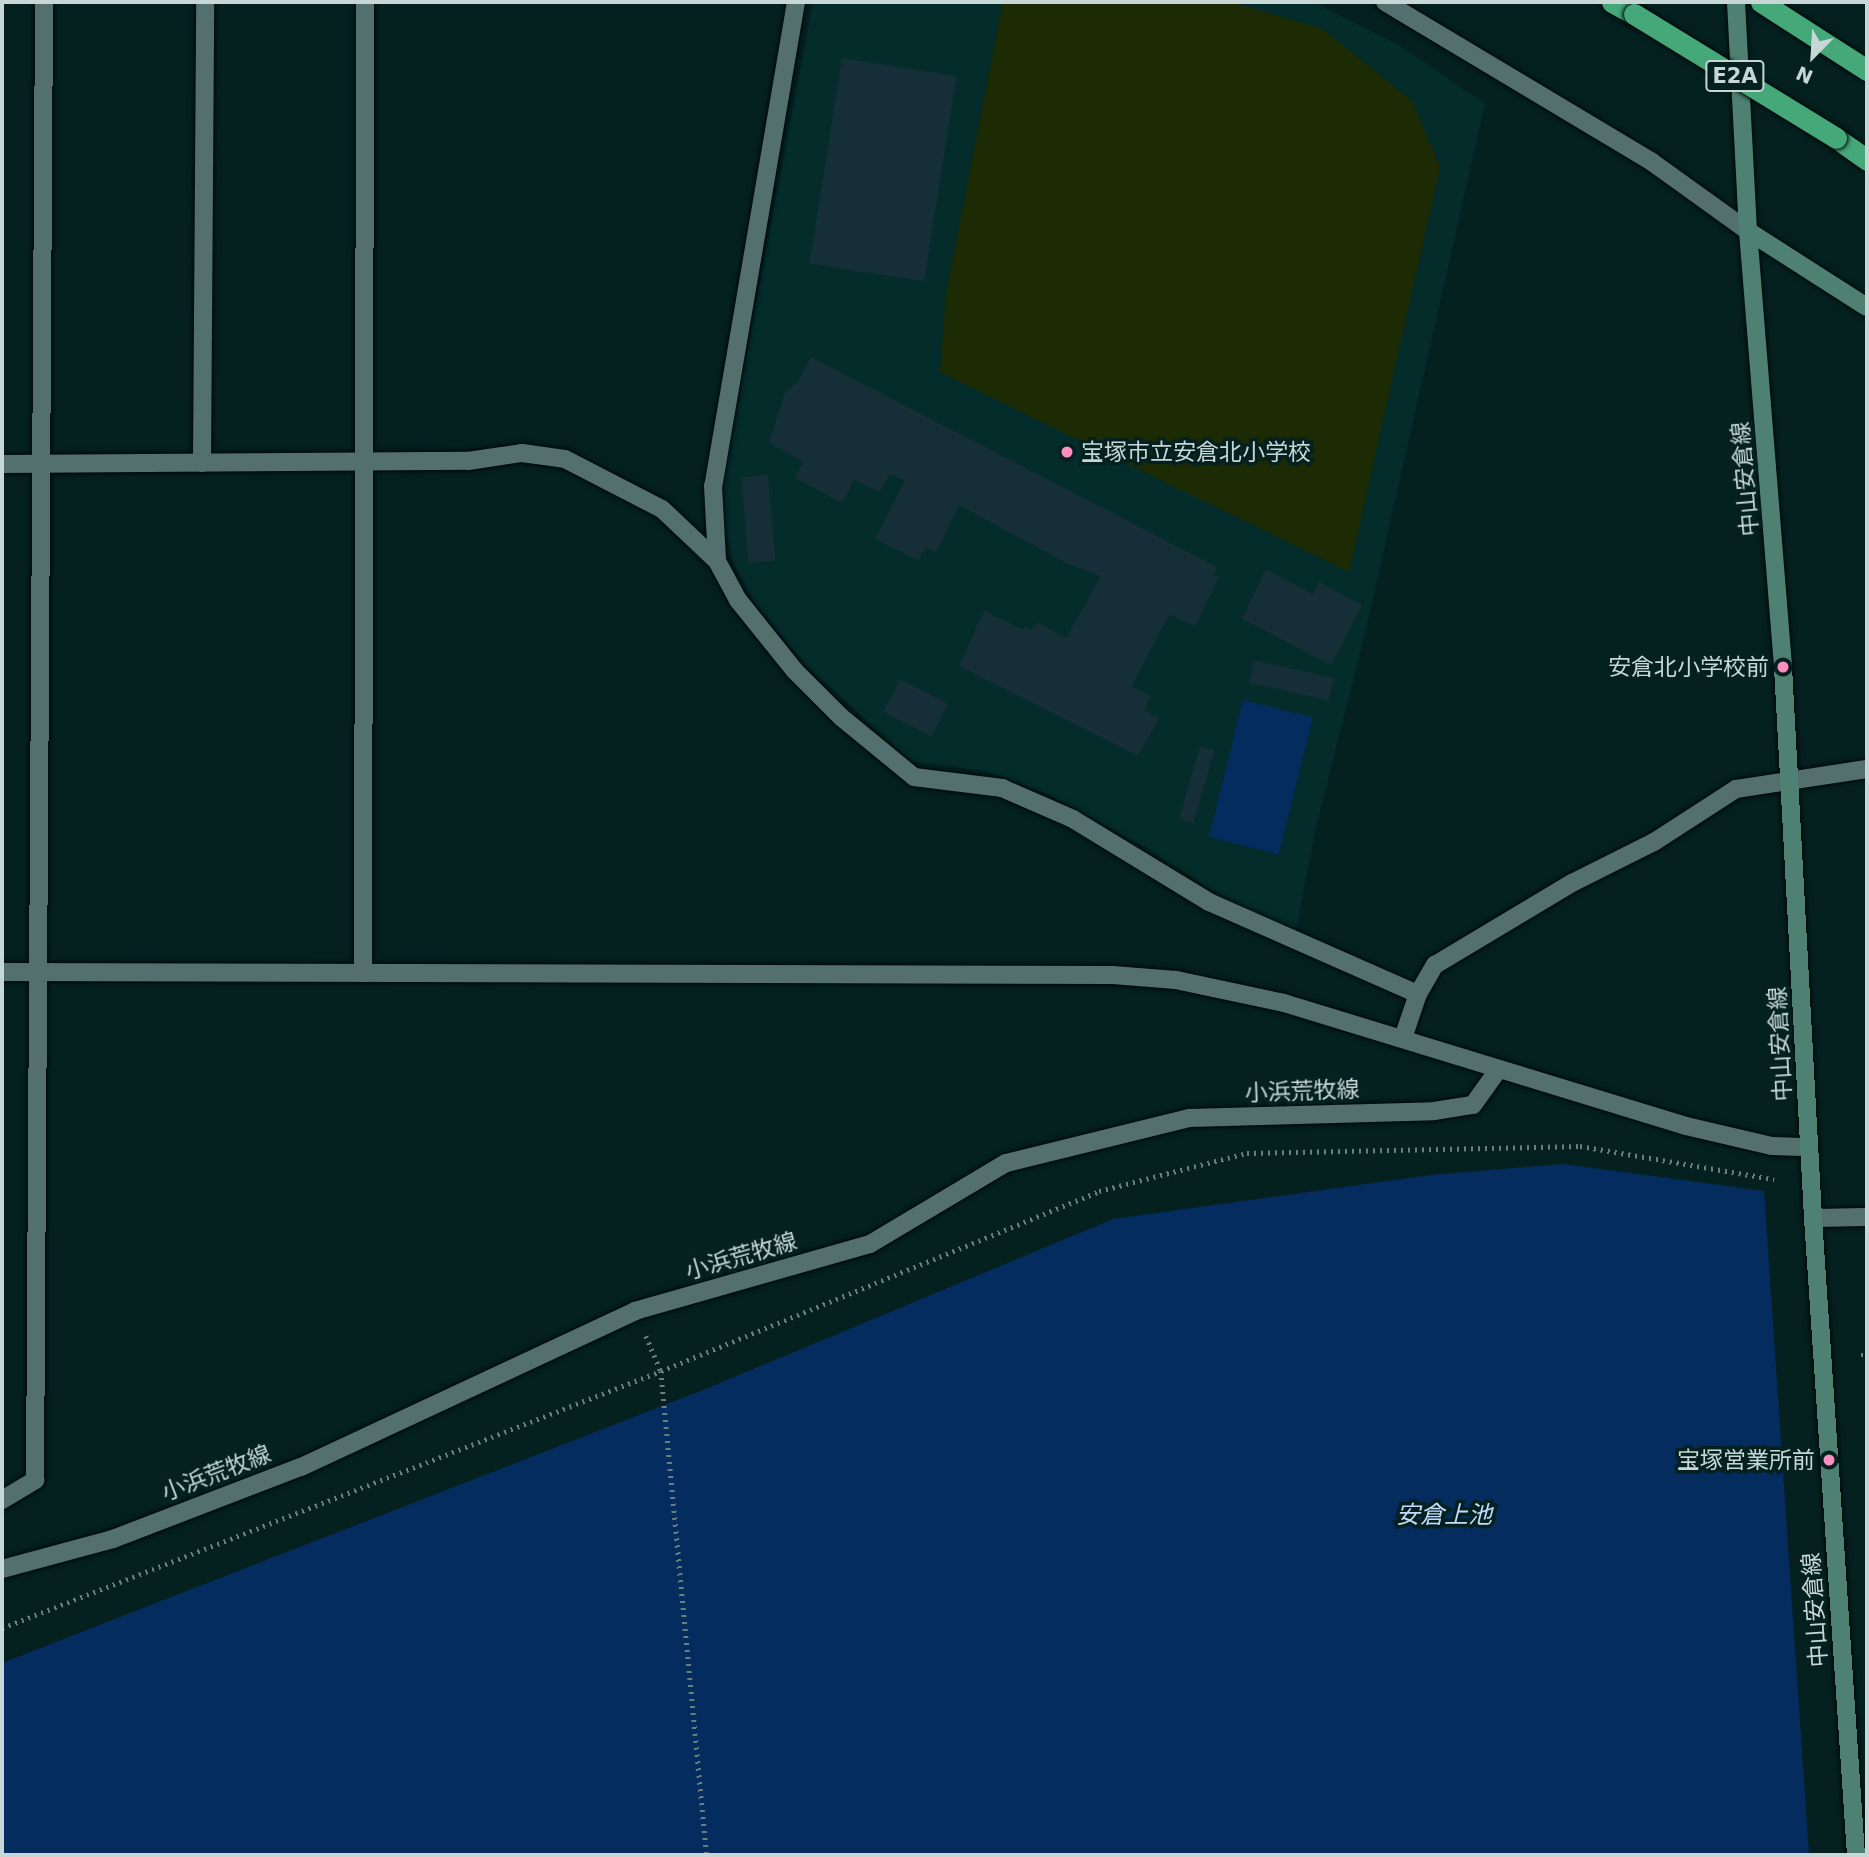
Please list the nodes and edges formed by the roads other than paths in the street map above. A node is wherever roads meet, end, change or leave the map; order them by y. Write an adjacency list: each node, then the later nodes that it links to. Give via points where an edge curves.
1 (44, 2): 16 (street)
2 (205, 2): 14 (street)
3 (365, 2): 13 (street)
4 (796, 2): 17 (street, via 713,486)
5 (1385, 2): 11 (street, via 1651,162)
6 (1612, 2): 10 (highway, E2A, bridge)
7 (1735, 2): 11 (street, 中山安倉線)
8 (1761, 2): 9 (highway)
9 (1867, 68)
10 (1867, 160)
11 (1748, 231): 12 (street); 19 (street, 中山安倉線)
12 (1867, 307)
13 (364, 462): 14 (street); 17 (street, via 468,461 522,453 565,459 662,509); 22 (street)
14 (202, 463): 16 (street)
15 (2, 464): 16 (street)
16 (41, 464): 21 (street)
17 (717, 561): 23 (street, via 738,600 794,670 914,777 1014,793 1073,819 1209,902)
18 (1867, 768): 19 (street)
19 (1789, 780): 23 (street, via 1736,789 1654,842 1572,883 1436,965); 26 (street, 中山安倉線)
20 (2, 972): 21 (street)
21 (38, 972): 22 (street); 29 (street, via 35,1480)
22 (363, 973): 24 (street, via 1113,975 1176,980 1284,1003)
23 (1418, 994): 24 (street)
24 (1403, 1038): 25 (street)
25 (1498, 1070): 26 (street, via 1685,1126 1772,1146); 30 (street, 小浜荒牧線, via 1474,1105 1434,1111 1189,1118 1006,1163 870,1244 635,1311 301,1467 113,1539)
26 (1809, 1147): 28 (street, 中山安倉線)
27 (1867, 1217): 28 (street)
28 (1812, 1218): 31 (street, 中山安倉線)
29 (2, 1500)
30 (2, 1569)
31 (1856, 1855)

